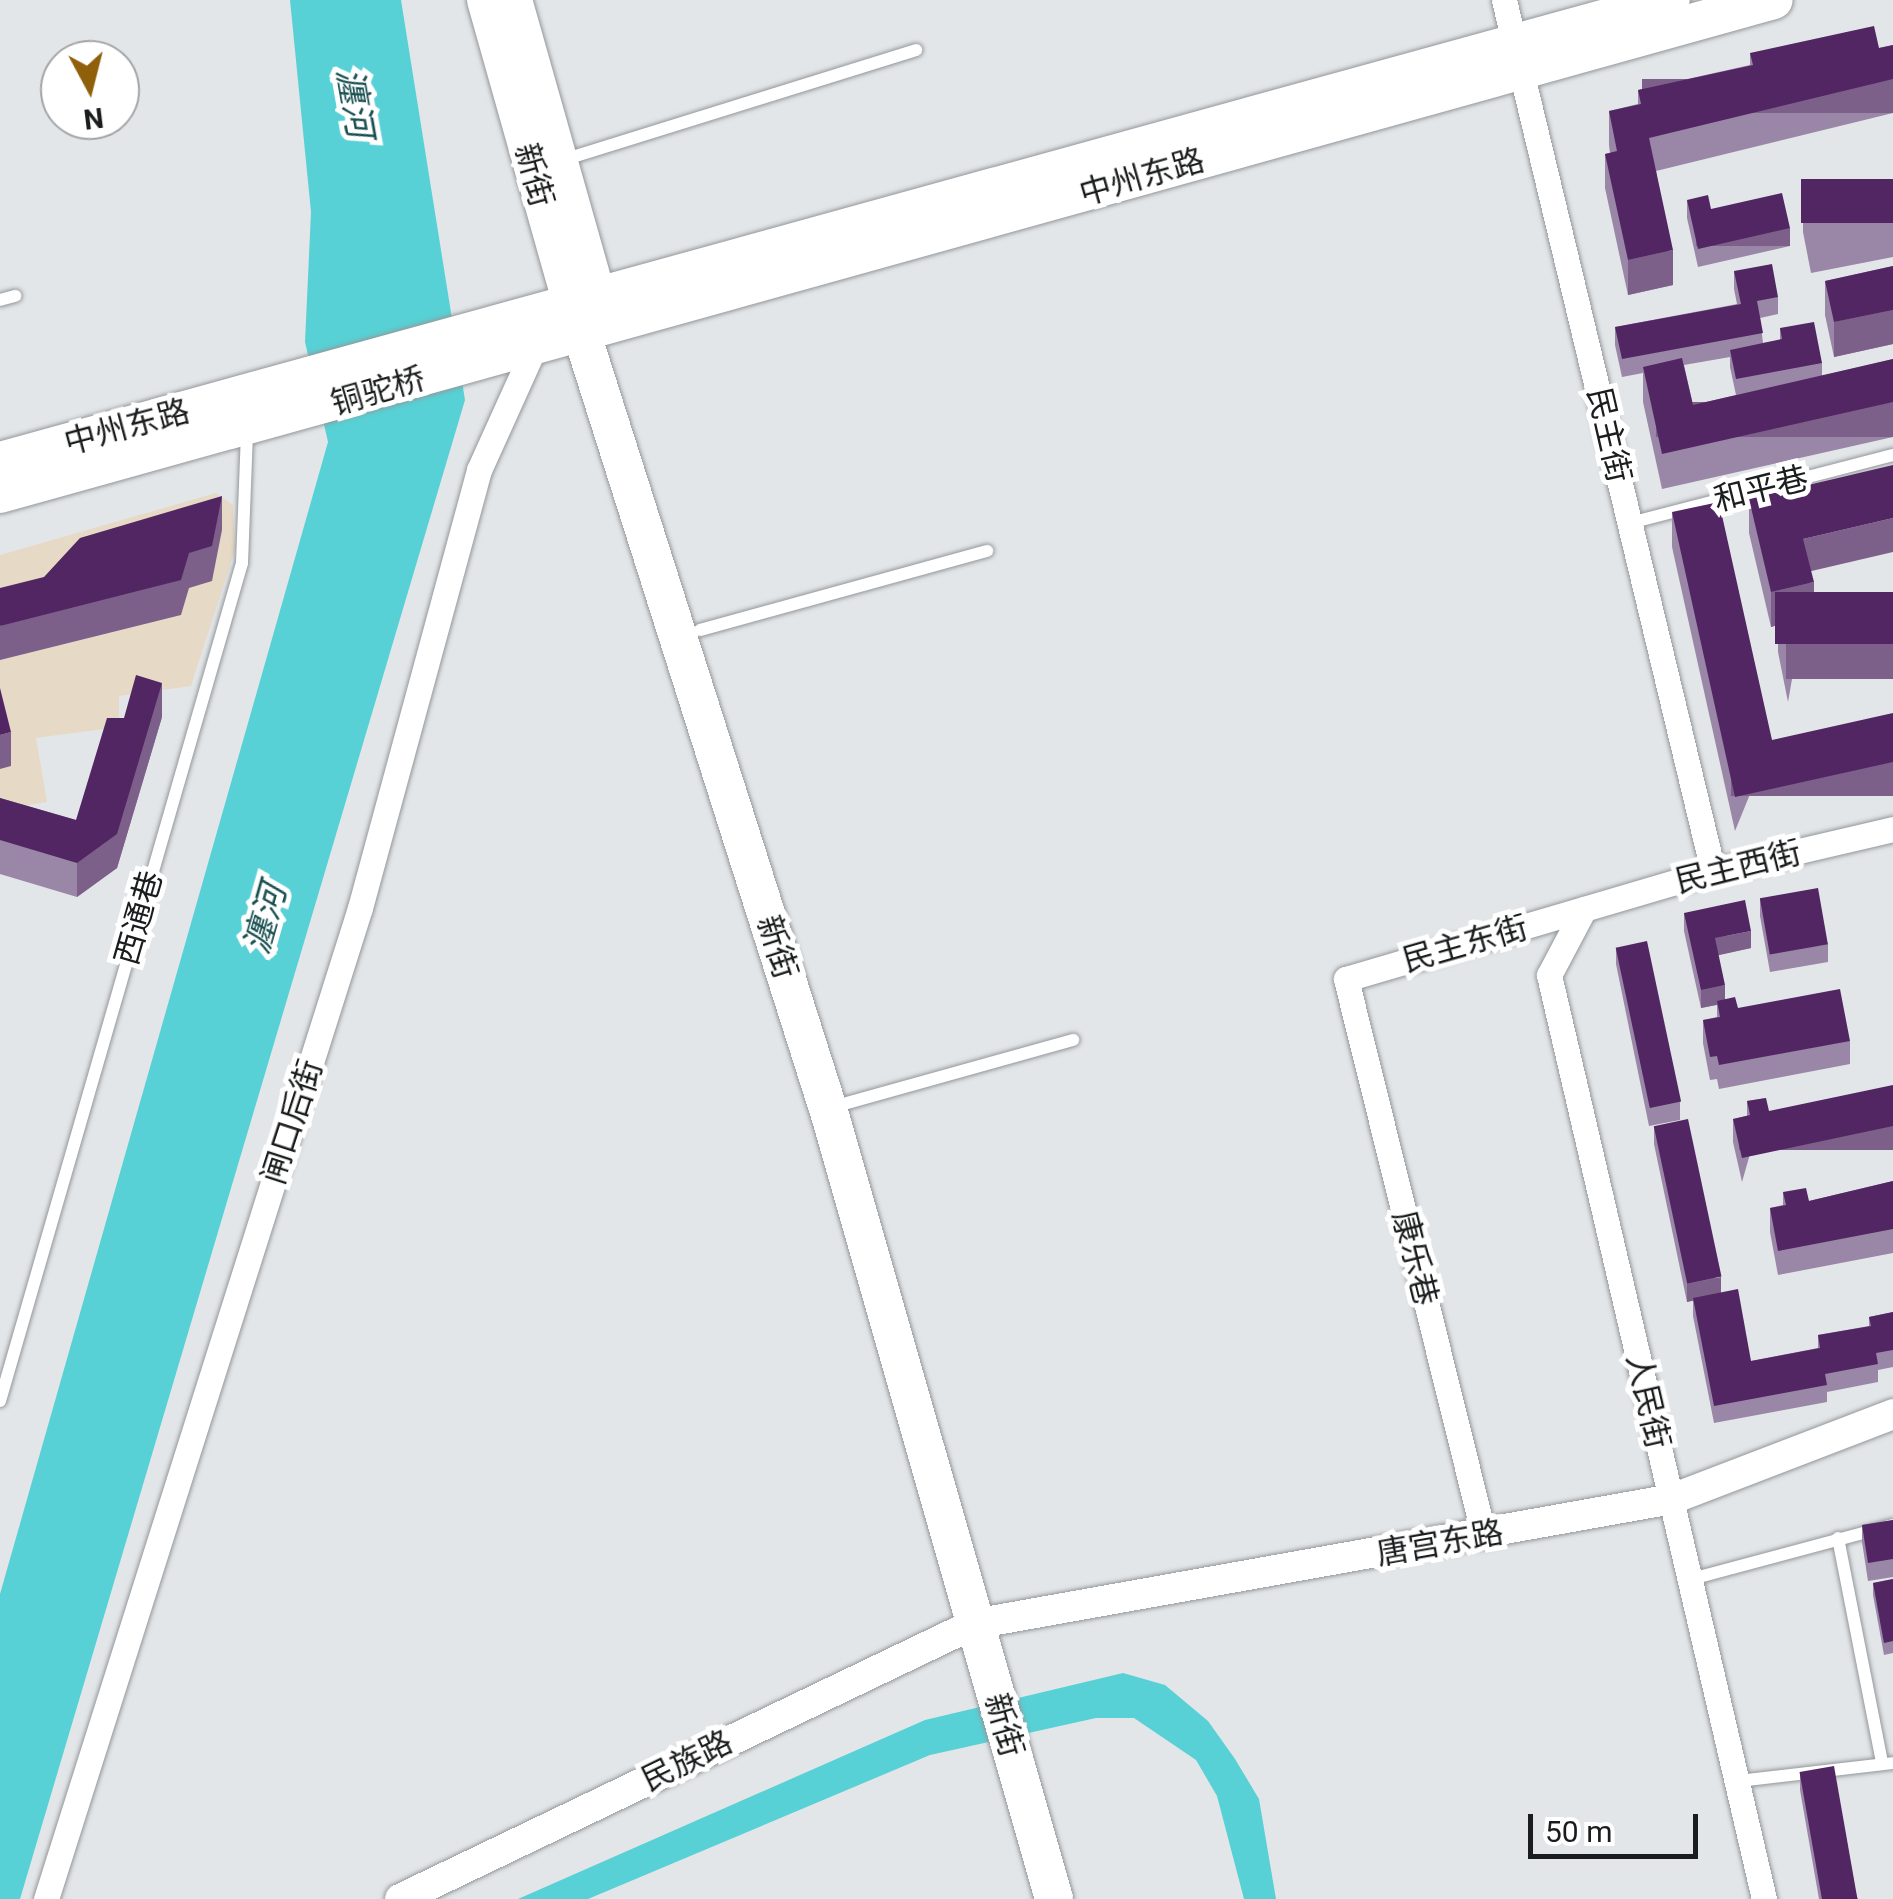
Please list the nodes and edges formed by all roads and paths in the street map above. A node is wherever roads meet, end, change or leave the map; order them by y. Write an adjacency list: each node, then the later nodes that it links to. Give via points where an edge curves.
1 (486, 0): 8 (main road, 新街)
2 (513, 0): 8 (main road)
3 (1504, 0): 7 (street, 民主街)
4 (1671, 0): 7 (main road, 中州东路)
5 (1774, 0): 7 (main road, 中州东路)
6 (916, 50): 8 (lane)
7 (1521, 56): 11 (main road, 中州东路); 18 (street, 民主街)
8 (545, 165): 11 (main road, 新街)
9 (15, 296): 10 (lane)
10 (0, 300)
11 (588, 313): 12 (main road, 中州东路); 20 (main road, 新街); 34 (main road, 新街)
12 (514, 340): 13 (main road, 铜驼桥); 14 (main road, 铜驼桥); 38 (street, 闸口后街, via 360,908)
13 (254, 392): 16 (main road, 中州东路)
14 (248, 429): 17 (main road, 中州东路); 27 (lane, 西通巷, via 242,563)
15 (1893, 455): 18 (lane, 和平巷)
16 (0, 460)
17 (0, 494)
18 (1630, 523): 22 (street, 民主街)
19 (987, 551): 20 (lane)
20 (700, 630): 26 (main road, 新街)
21 (1893, 830): 22 (street, 民主西街)
22 (1713, 872): 23 (street, 民主西街)
23 (1584, 909): 24 (street, 民主东街); 29 (street, 人民街, via 1549,976)
24 (1346, 979): 31 (street, 康乐巷)
25 (1073, 1040): 26 (lane)
26 (847, 1103): 34 (main road, 新街)
27 (0, 1401)
28 (1893, 1414): 29 (street, 唐宫东路)
29 (1672, 1499): 31 (street, 唐宫东路); 33 (street, 人民街)
30 (1893, 1526): 32 (lane)
31 (1484, 1536): 34 (street, 唐宫东路)
32 (1838, 1538): 33 (lane); 36 (lane)
33 (1688, 1580): 37 (street, 人民街)
34 (985, 1622): 35 (main road, 新街); 39 (street, 民族路)
35 (1026, 1762): 40 (main road, 新街); 41 (main road, 新街)
36 (1887, 1763): 37 (lane)
37 (1738, 1781): 42 (street, 人民街)
38 (46, 1899)
39 (400, 1899)
40 (1054, 1899)
41 (1077, 1899)
42 (1764, 1899)

